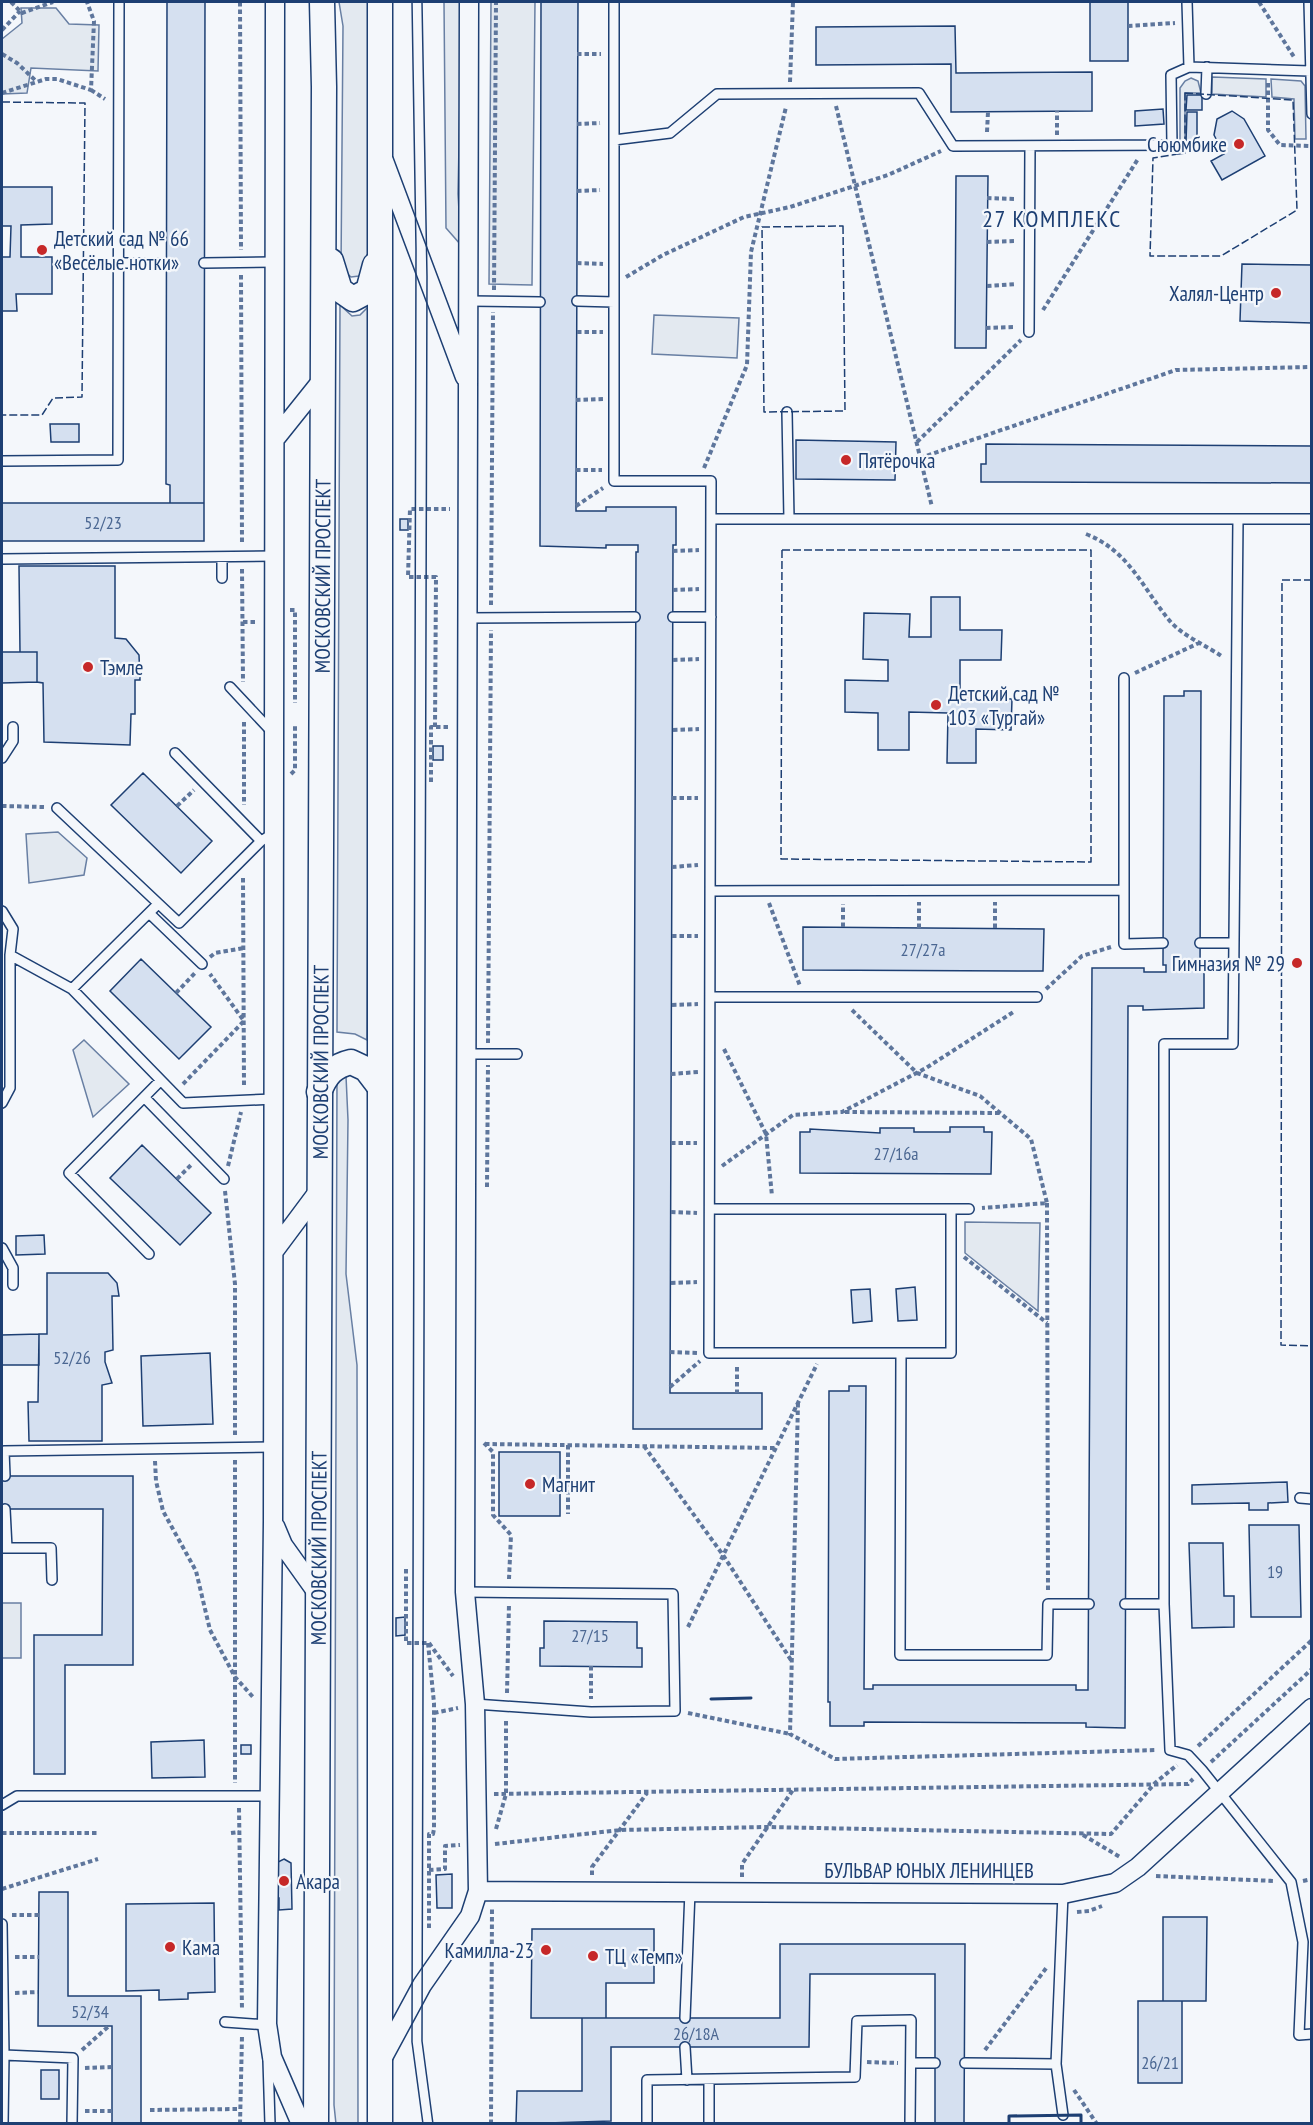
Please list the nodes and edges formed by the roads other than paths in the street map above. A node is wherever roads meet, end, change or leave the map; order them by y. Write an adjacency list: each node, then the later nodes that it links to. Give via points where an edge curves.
1 (119, 2): 20 (lane)
2 (275, 2): 19 (street)
3 (322, 2): 17 (main road, МОСКОВСКИЙ ПРОСПЕКТ)
4 (380, 2): 16 (main road)
5 (469, 2): 23 (street)
6 (614, 2): 14 (lane)
7 (1187, 2): 9 (lane)
8 (1309, 2): 11 (lane)
9 (1189, 67): 10 (lane); 15 (lane, via 1171,75 1172,145)
10 (1207, 67): 11 (lane); 12 (lane)
11 (1306, 71): 13 (lane)
12 (1206, 94)
13 (1311, 114)
14 (614, 140): 15 (lane, via 670,133 717,94 919,93 952,146); 26 (lane)
15 (1030, 146): 27 (lane)
16 (382, 155): 18 (main road); 29 (street)
17 (324, 235): 18 (main road, via 340,290 353,299 369,291); 28 (main road, МОСКОВСКИЙ ПРОСПЕКТ)
18 (381, 237): 69 (main road)
19 (275, 262): 22 (lane); 31 (street)
20 (119, 263): 21 (lane); 32 (lane, via 118,460)
21 (167, 263)
22 (204, 263)
23 (470, 302): 24 (lane); 29 (street)
24 (540, 302)
25 (577, 302): 26 (lane)
26 (614, 302): 33 (lane, via 614,481 711,481)
27 (1029, 329)
28 (323, 379): 31 (street); 70 (main road, МОСКОВСКИЙ ПРОСПЕКТ)
29 (469, 387): 44 (street)
30 (787, 412): 34 (lane)
31 (274, 439): 37 (street)
32 (2, 461)
33 (711, 519): 34 (lane); 43 (lane)
34 (789, 519): 35 (lane)
35 (1238, 519): 36 (lane); 59 (lane)
36 (1311, 519)
37 (275, 556): 38 (lane); 48 (street)
38 (222, 557): 39 (lane); 40 (lane)
39 (2, 559)
40 (222, 578)
41 (635, 617): 44 (lane)
42 (673, 617): 43 (lane)
43 (711, 617): 54 (lane)
44 (468, 618): 66 (street)
45 (1124, 678): 53 (lane)
46 (230, 687): 48 (lane)
47 (13, 727): 50 (lane, via 13,741)
48 (274, 734): 52 (street)
49 (175, 753): 52 (lane)
50 (2, 758)
51 (57, 808): 55 (lane)
52 (267, 837): 55 (lane, via 179,923); 72 (street)
53 (1124, 890): 54 (lane); 60 (lane, via 1124,944)
54 (710, 891): 65 (lane)
55 (158, 904): 57 (lane)
56 (2, 911): 61 (lane, via 13,929)
57 (150, 913): 62 (lane); 63 (lane)
58 (1200, 943): 59 (lane)
59 (1233, 943): 96 (lane, via 1233,1044 1164,1044)
60 (1163, 944)
61 (10, 956): 63 (lane); 73 (lane, via 10,1088)
62 (202, 964)
63 (72, 989): 68 (lane)
64 (1037, 997): 65 (lane)
65 (710, 1001): 77 (lane)
66 (467, 1054): 67 (lane); 92 (street)
67 (517, 1054)
68 (160, 1081): 71 (lane); 72 (lane, via 183,1103)
69 (380, 1086): 70 (main road, via 366,1069 351,1062 338,1065 325,1076); 114 (main road)
70 (318, 1092): 75 (main road, МОСКОВСКИЙ ПРОСПЕКТ)
71 (144, 1097): 74 (lane); 81 (lane, via 69,1173)
72 (274, 1099): 80 (street)
73 (2, 1103)
74 (224, 1179)
75 (318, 1192): 80 (street); 93 (main road, МОСКОВСКИЙ ПРОСПЕКТ)
76 (969, 1209): 78 (lane)
77 (710, 1211): 78 (lane); 83 (lane, via 709,1353)
78 (951, 1211): 83 (lane, via 951,1353)
79 (2, 1248): 82 (lane, via 13,1268)
80 (274, 1251): 84 (street)
81 (149, 1254)
82 (13, 1285)
83 (901, 1353): 94 (lane, via 900,1655 1047,1655 1048,1604)
84 (273, 1448): 85 (lane, via 4,1451); 89 (street)
85 (4, 1476)
86 (1299, 1498): 87 (lane)
87 (1311, 1498)
88 (5, 1509): 90 (lane)
89 (273, 1522): 93 (street, via 283,1545); 100 (street)
90 (4, 1548): 91 (lane, via 51,1548)
91 (52, 1580)
92 (465, 1592): 97 (street); 97 (lane, via 674,1594 675,1711 591,1712)
93 (318, 1594): 126 (main road, МОСКОВСКИЙ ПРОСПЕКТ)
94 (1089, 1604)
95 (1125, 1604): 96 (lane)
96 (1164, 1604): 99 (lane, via 1170,1750 1188,1755)
97 (475, 1704): 103 (street)
98 (1311, 1708): 99 (street, БУЛЬВАР ЮНЫХ ЛЕНИНЦЕВ)
99 (1221, 1791): 104 (street, БУЛЬВАР ЮНЫХ ЛЕНИНЦЕВ, via 1115,1883); 111 (lane, via 1291,1882 1304,1942 1299,2035)
100 (269, 1796): 101 (lane, via 17,1796); 110 (street)
101 (2, 1805)
102 (690, 1890): 103 (street, БУЛЬВАР ЮНЫХ ЛЕНИНЦЕВ); 104 (street, БУЛЬВАР ЮНЫХ ЛЕНИНЦЕВ); 108 (lane)
103 (478, 1891): 114 (street, via 470,1916 422,1986)
104 (1063, 1894): 118 (lane)
105 (2, 1924): 106 (lane)
106 (2, 1958): 107 (lane)
107 (3, 1994): 113 (lane)
108 (685, 2018)
109 (225, 2022): 110 (lane)
110 (267, 2024): 124 (lane); 125 (street, via 272,2057)
111 (1311, 2034)
112 (685, 2047): 119 (lane)
113 (4, 2055): 122 (lane); 123 (lane, via 73,2063)
114 (380, 2063): 127 (main road)
115 (911, 2063): 116 (lane); 120 (lane, via 911,2020 856,2021 855,2077); 130 (lane)
116 (935, 2063)
117 (970, 2063): 118 (lane)
118 (1056, 2064): 121 (lane)
119 (687, 2080): 120 (lane); 128 (lane, via 647,2080)
120 (709, 2080): 129 (lane)
121 (1063, 2115)
122 (3, 2124)
123 (72, 2124)
124 (270, 2124)
125 (301, 2124)
126 (316, 2124)
127 (380, 2124)
128 (647, 2124)
129 (709, 2124)
130 (910, 2124)

